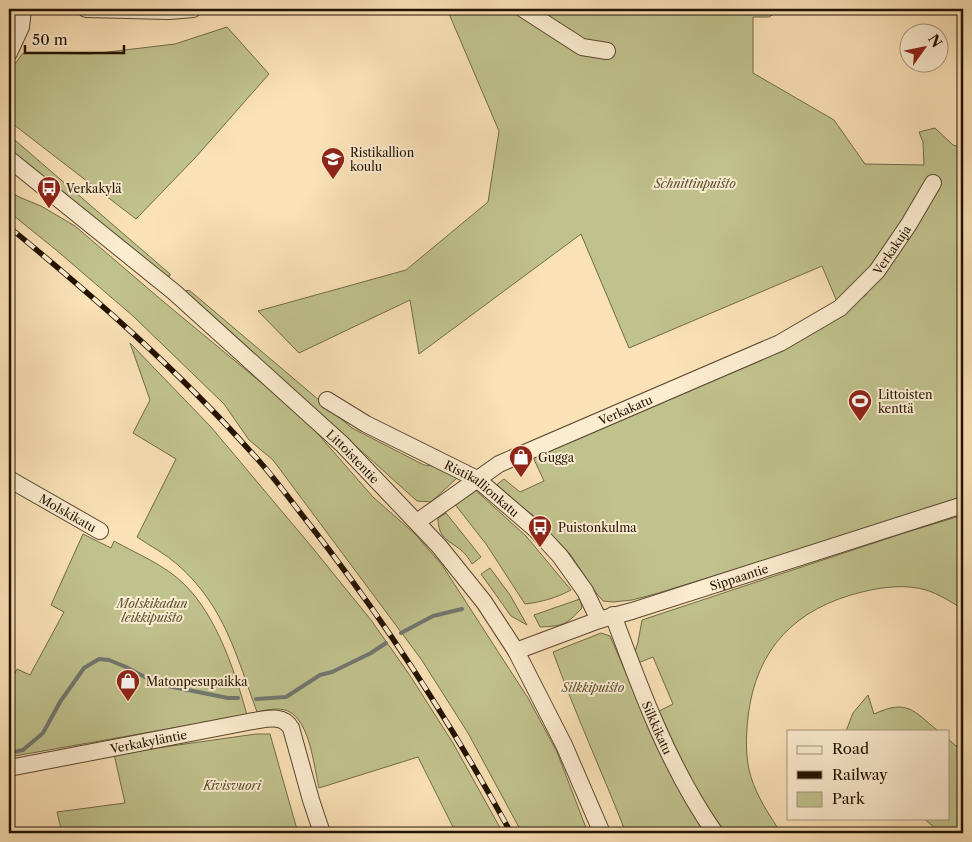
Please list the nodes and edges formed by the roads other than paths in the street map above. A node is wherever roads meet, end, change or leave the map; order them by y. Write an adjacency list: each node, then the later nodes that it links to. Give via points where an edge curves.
1 (23, 9): 6 (street, via 21,27)
2 (86, 9): 3 (street, via 169,12)
3 (193, 9)
4 (523, 9): 5 (street, via 582,47)
5 (607, 52)
6 (9, 53)
7 (9, 159): 14 (street, Littoistentie, via 174,292 342,444)
8 (933, 183): 9 (street, Verkakuja, via 877,272)
9 (840, 308): 11 (street, Verkakatu, via 780,344 500,464)
10 (328, 400): 11 (street, Ristikallionkatu, via 366,424)
11 (477, 478): 14 (street, Verkakatu); 16 (street, Ristikallionkatu, via 535,529 560,556)
12 (9, 479): 15 (street, Molskikatu)
13 (963, 505): 16 (street, Sippaantie)
14 (418, 522): 17 (street, Littoistentie, via 462,573)
15 (100, 532)
16 (606, 618): 17 (street, Sippaantie); 21 (street, Silkkikatu, via 665,745 692,798)
17 (516, 651): 20 (street, Littoistentie, via 564,744)
18 (9, 768): 19 (street, Verkakyläntie, via 279,718 291,728)
19 (322, 833)
20 (602, 833)
21 (715, 833)

